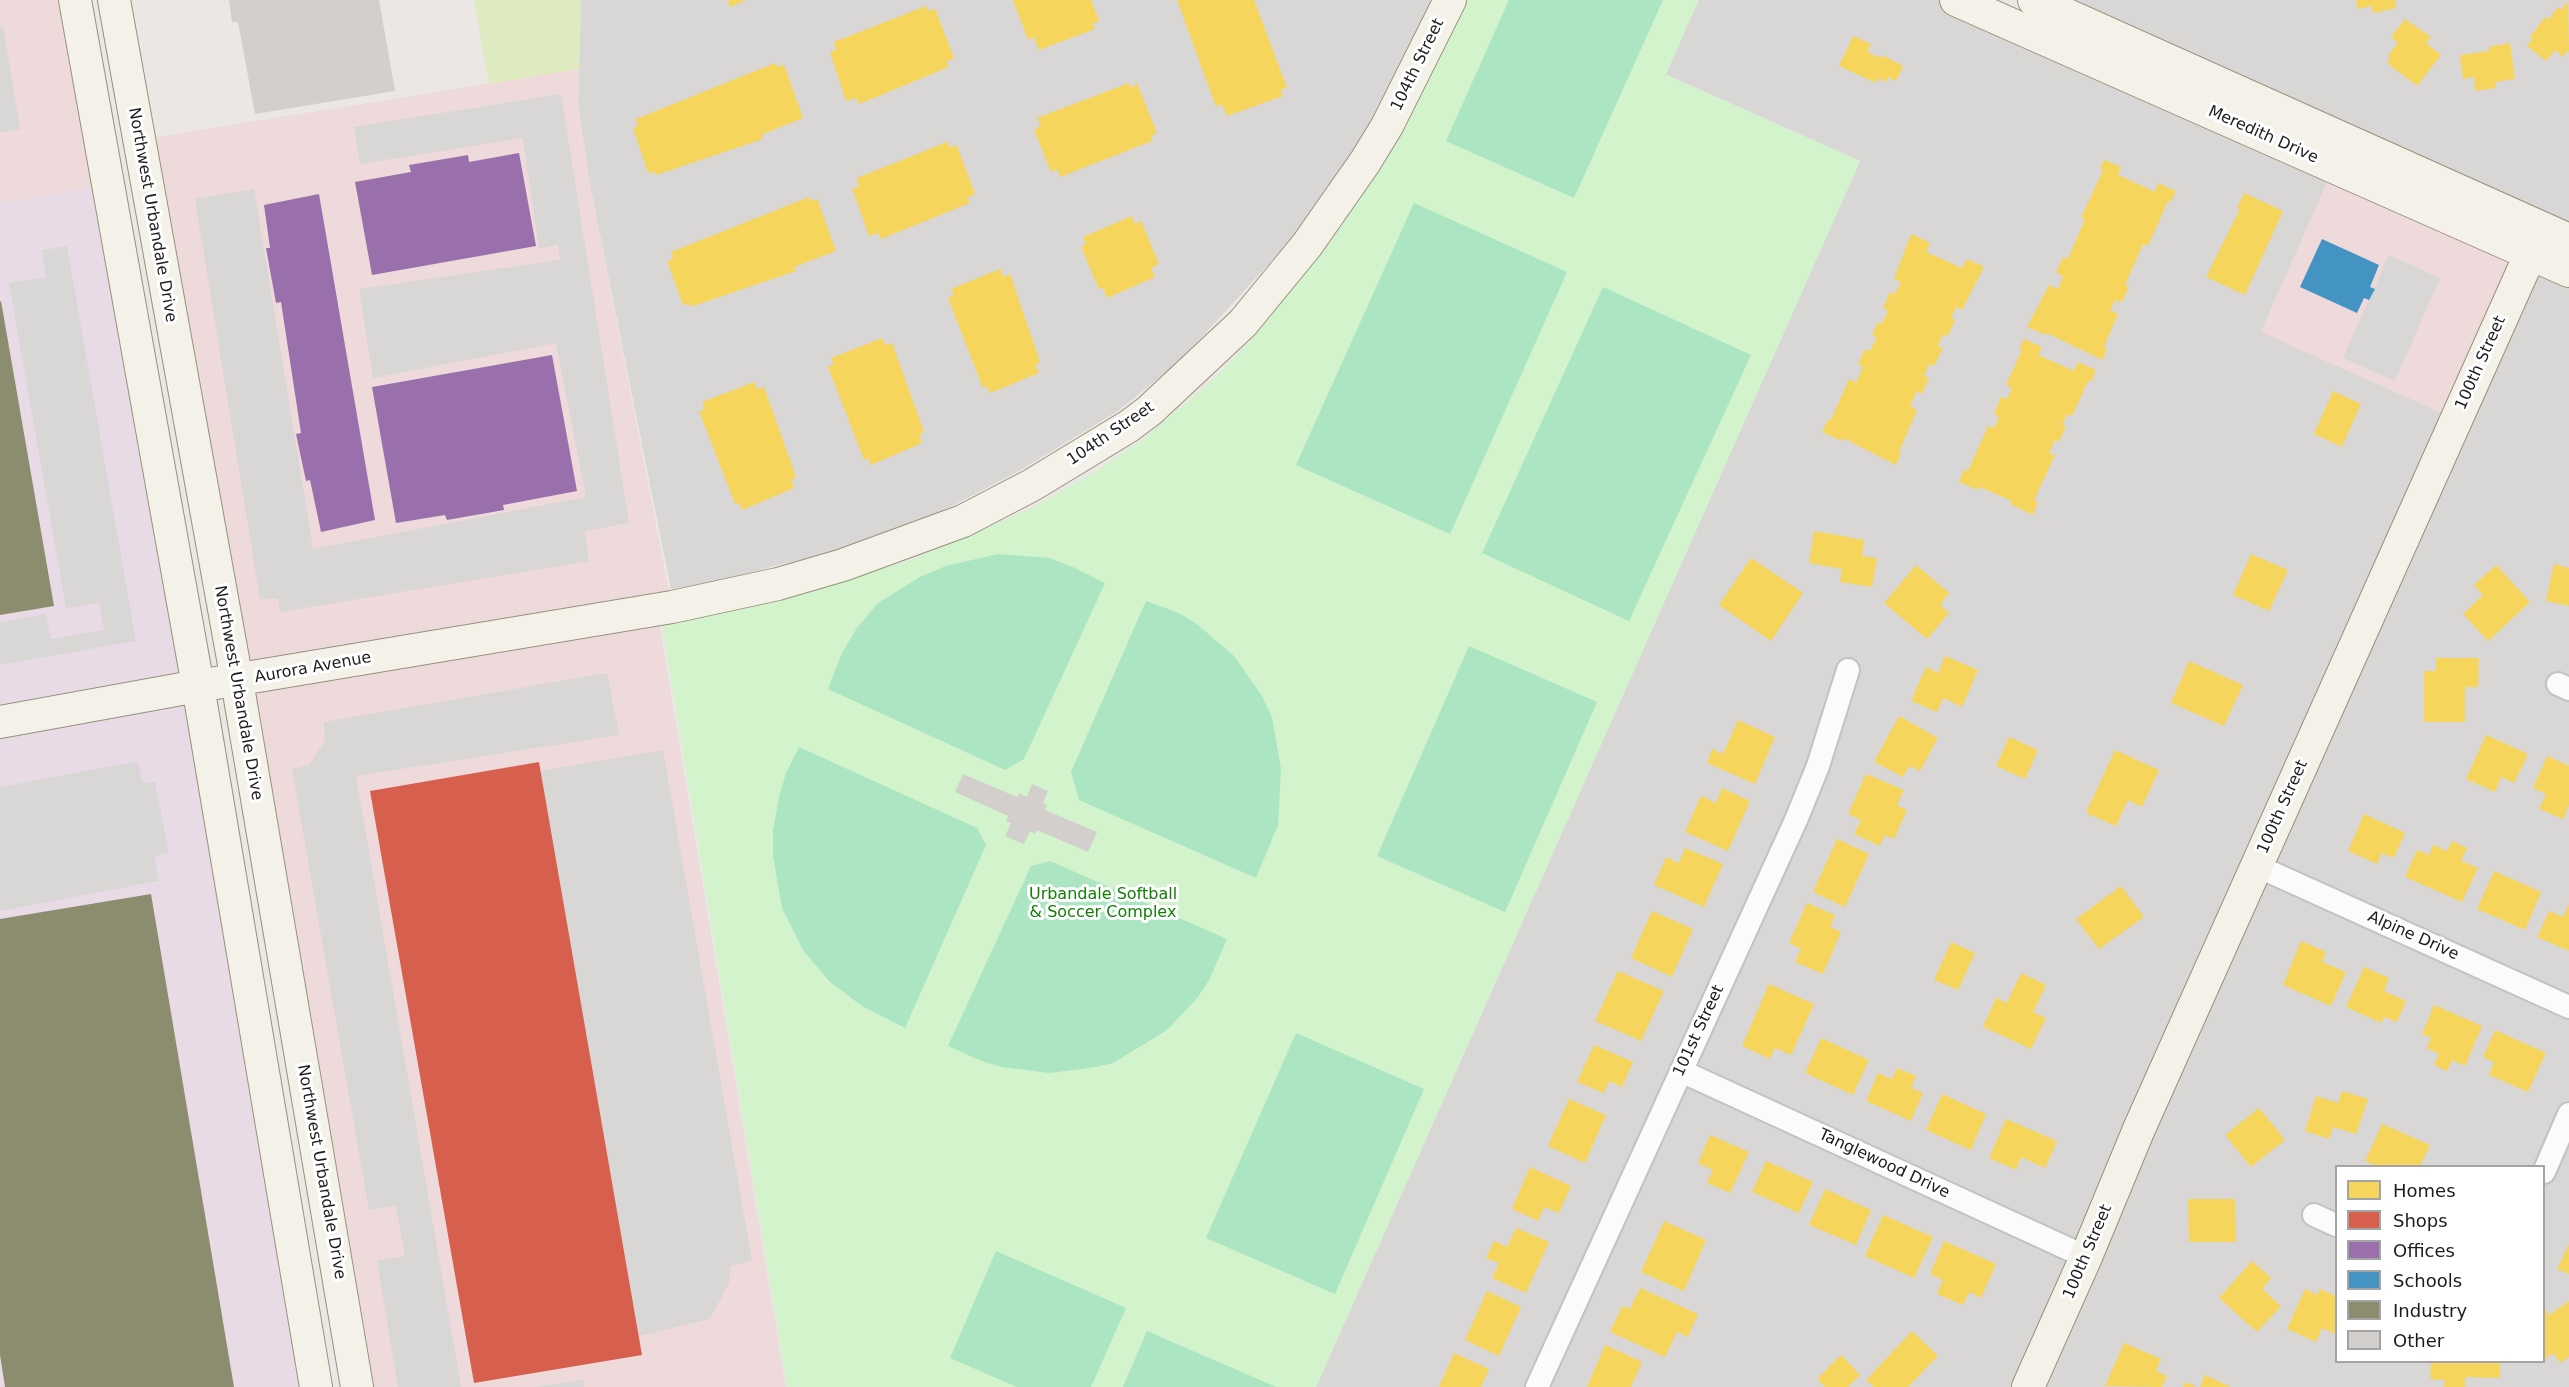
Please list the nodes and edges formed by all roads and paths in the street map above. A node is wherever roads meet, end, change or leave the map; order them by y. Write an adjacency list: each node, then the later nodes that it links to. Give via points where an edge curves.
1 (75, 0): 12 (main road)
2 (114, 0): 11 (main road, Northwest Urbandale Drive)
3 (1450, 0): 9 (main road, 104th Street, via 1387,126 1325,221 1243,323 1142,416 1032,485 963,520 899,546 778,584)
4 (1956, 0): 6 (main road, Meredith Drive)
5 (2034, 0): 7 (main road, Meredith Drive)
6 (2015, 12): 7 (main road, Meredith Drive)
7 (2546, 241): 8 (main road, Meredith Drive); 14 (main road, 100th Street)
8 (2569, 271)
9 (627, 615): 11 (main road, Aurora Avenue)
10 (1848, 670): 16 (street, 101st Street, via 1818,766 1796,819)
11 (237, 681): 12 (main road, Aurora Avenue); 23 (main road, Northwest Urbandale Drive)
12 (198, 686): 13 (main road, Aurora Avenue); 22 (main road)
13 (0, 722)
14 (2257, 866): 15 (street, Alpine Drive); 21 (main road, 100th Street)
15 (2569, 1007)
16 (1681, 1071): 21 (street, Tanglewood Drive); 24 (street, 101st Street)
17 (2569, 1114): 18 (street)
18 (2545, 1170)
19 (2314, 1215): 20 (street)
20 (2335, 1224)
21 (2086, 1257): 25 (main road, 100th Street)
22 (316, 1387)
23 (357, 1387)
24 (1537, 1387)
25 (2028, 1387)

